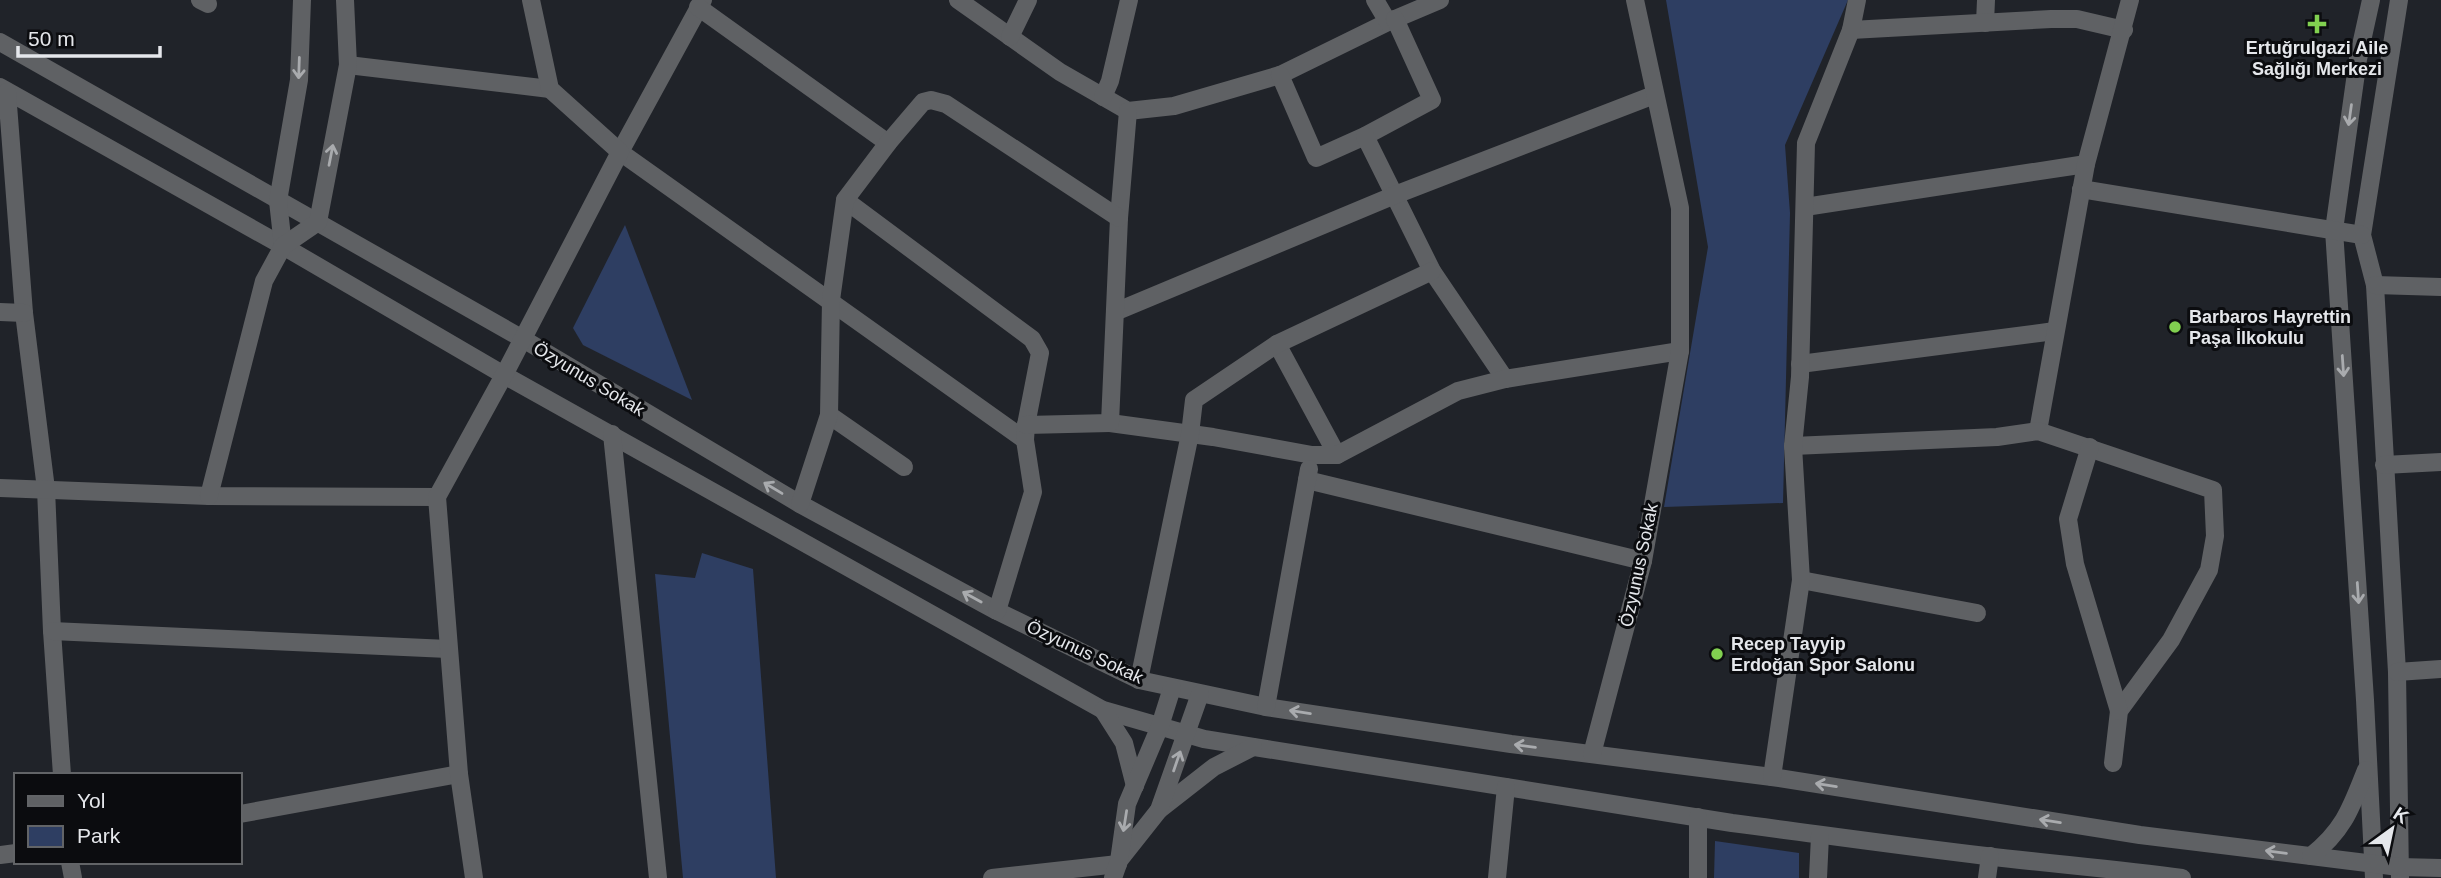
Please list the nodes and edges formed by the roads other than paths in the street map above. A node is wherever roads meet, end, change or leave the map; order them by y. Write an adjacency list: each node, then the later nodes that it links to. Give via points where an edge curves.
1 (302, 0): 36 (street, one-way to 36, via 299,80)
2 (345, 0): 22 (street)
3 (531, 0): 24 (street)
4 (958, 0): 20 (street)
5 (1028, 0): 20 (street)
6 (1129, 0): 27 (street)
7 (1375, 0): 16 (street)
8 (1440, 0): 16 (street)
9 (1635, 0): 26 (street, Özyunus Sokak)
10 (1857, 0): 18 (street)
11 (1986, 0): 17 (street)
12 (2130, 0): 19 (street)
13 (2371, 0): 40 (street, one-way to 40)
14 (2399, 0): 41 (street)
15 (701, 4): 30 (street); 31 (street)
16 (1391, 21): 23 (street); 29 (street, via 1432,100)
17 (1985, 23): 18 (street); 19 (street, via 2077,19)
18 (1851, 30): 37 (street, via 1805,143)
19 (2123, 30): 32 (street)
20 (1010, 37): 27 (street)
21 (0, 42): 36 (street, Özyunus Sokak)
22 (348, 65): 24 (street); 39 (street, one-way to 22)
23 (1280, 75): 28 (street, via 1174,106); 29 (street, via 1316,158)
24 (551, 89): 31 (street)
25 (3, 90): 42 (street); 49 (street)
26 (1654, 95): 34 (street); 53 (street, Özyunus Sokak, via 1680,208)
27 (1103, 97): 28 (street)
28 (1128, 111): 38 (street)
29 (1365, 135): 34 (street)
30 (888, 143): 35 (street); 38 (street, via 923,102 946,104)
31 (620, 152): 46 (street); 51 (street)
32 (2086, 164): 33 (street); 37 (street)
33 (2081, 189): 40 (street); 50 (street)
34 (1395, 195): 43 (street); 48 (street)
35 (845, 200): 46 (street); 60 (street, via 1032,339 1040,353)
36 (278, 201): 39 (street, Özyunus Sokak); 42 (street)
37 (1805, 208): 54 (street)
38 (1119, 218): 48 (street)
39 (318, 222): 42 (street); 51 (street, Özyunus Sokak)
40 (2334, 230): 41 (street); 95 (street, one-way to 95)
41 (2362, 235): 44 (street)
42 (283, 246): 55 (street); 73 (street, via 264,281)
43 (1432, 271): 52 (street); 56 (street)
44 (2375, 285): 45 (street); 68 (street)
45 (2441, 287)
46 (831, 300): 57 (street); 60 (street)
47 (0, 312): 49 (street)
48 (1115, 312): 58 (street)
49 (24, 313): 72 (street)
50 (2055, 331): 54 (street); 59 (street)
51 (523, 339): 55 (street); 75 (street, Özyunus Sokak, one-way to 51)
52 (1278, 344): 61 (street, via 1194,400); 66 (street)
53 (1680, 351): 56 (street); 76 (street, Özyunus Sokak)
54 (1800, 365): 63 (street)
55 (504, 375): 62 (street); 74 (street)
56 (1505, 379): 66 (street, via 1458,391)
57 (829, 415): 69 (street); 75 (street)
58 (1110, 423): 60 (street); 61 (street)
59 (2038, 430): 63 (street, via 1997,438); 64 (street)
60 (1026, 432): 78 (street, via 1032,492)
61 (1190, 434): 65 (street); 84 (street)
62 (612, 435): 88 (street); 112 (street)
63 (1793, 446): 77 (street)
64 (2090, 447): 89 (street, via 2068,519 2075,564); 89 (street, via 2213,490 2215,537 2208,570 2171,640)
65 (1312, 455): 66 (street); 70 (street)
66 (1337, 455)
67 (2441, 462): 68 (street)
68 (2384, 465): 83 (street)
69 (904, 467)
70 (1307, 480): 76 (street); 87 (street)
71 (0, 488): 72 (street)
72 (46, 489): 73 (street); 80 (street)
73 (209, 496): 74 (street)
74 (437, 497): 81 (street)
75 (800, 504): 78 (street, Özyunus Sokak, one-way to 75)
76 (1643, 561): 93 (street, Özyunus Sokak)
77 (1801, 580): 79 (street); 98 (street)
78 (997, 611): 84 (street, Özyunus Sokak)
79 (1976, 613)
80 (52, 631): 81 (street); 96 (street)
81 (448, 649): 97 (street)
82 (2441, 669): 83 (street)
83 (2397, 672): 110 (street)
84 (1139, 680): 85 (street, Özyunus Sokak)
85 (1172, 688): 86 (street, Özyunus Sokak); 90 (street)
86 (1200, 694): 87 (street, Özyunus Sokak); 91 (street)
87 (1266, 707): 93 (street, Özyunus Sokak, one-way to 87)
88 (1104, 710): 90 (street); 99 (street, via 1124,743)
89 (2119, 711): 94 (street)
90 (1160, 726): 91 (street); 99 (street)
91 (1186, 734): 92 (street); 101 (street, one-way to 91)
92 (1253, 747): 100 (street); 101 (street, via 1214,767)
93 (1592, 754): 98 (street)
94 (2113, 763)
95 (2368, 764): 106 (street, via 2347,817 2330,841); 109 (street)
96 (62, 773)
97 (459, 774): 102 (street); 111 (street)
98 (1772, 777): 106 (street, one-way to 98, via 2140,835)
99 (1135, 786): 107 (street, one-way to 107)
100 (1506, 787): 103 (street); 114 (street)
101 (1159, 810): 107 (street)
102 (242, 814)
103 (1698, 817): 104 (street); 115 (street)
104 (1820, 836): 105 (street); 116 (street)
105 (1990, 856): 117 (street); 118 (street)
106 (2311, 856): 109 (street)
107 (1117, 868): 113 (street)
108 (2441, 868): 110 (street)
109 (2374, 871): 110 (street)
110 (2400, 873)
111 (474, 878)
112 (658, 878)
113 (992, 878)
114 (1497, 878)
115 (1698, 878)
116 (1818, 878)
117 (1987, 878)
118 (2182, 878)

